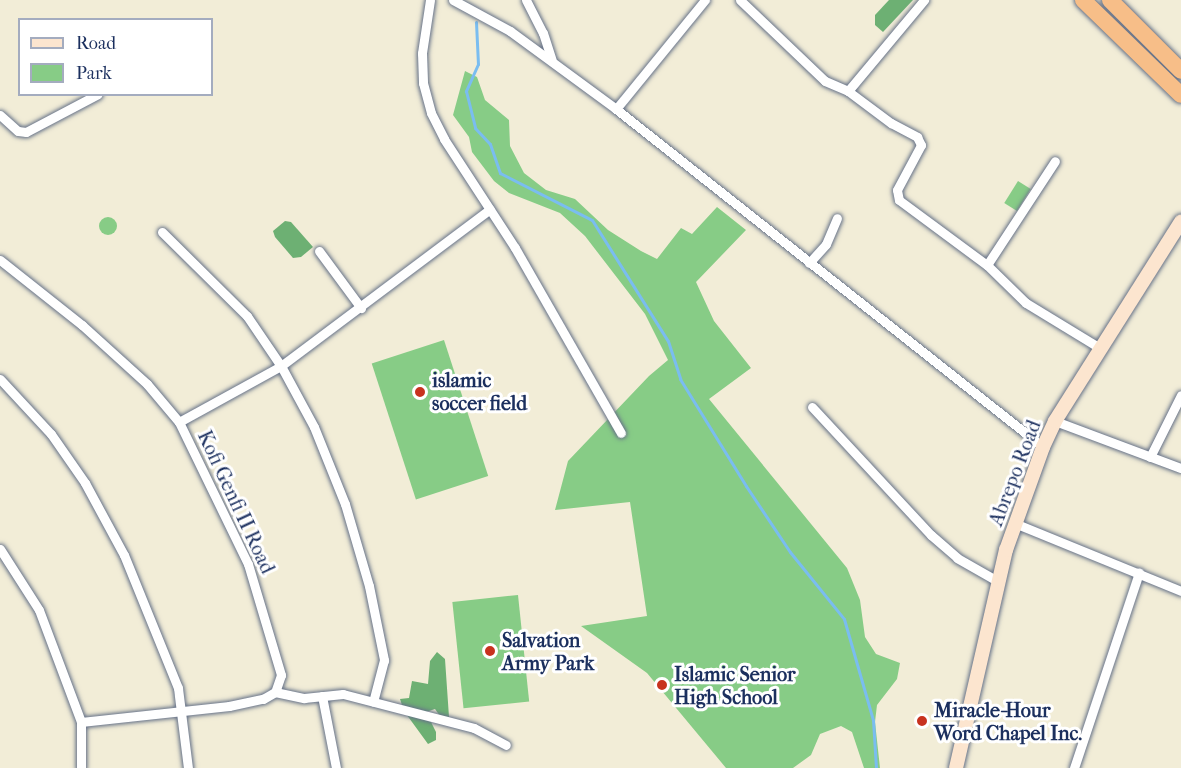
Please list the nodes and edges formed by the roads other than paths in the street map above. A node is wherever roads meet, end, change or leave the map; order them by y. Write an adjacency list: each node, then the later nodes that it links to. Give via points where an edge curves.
1 (430, 0): 17 (street, via 422,53 423,83 431,113)
2 (453, 0): 9 (street, via 510,31)
3 (526, 0): 9 (street)
4 (705, 0): 14 (street)
5 (740, 0): 11 (street, via 825,81)
6 (924, 0): 11 (street)
7 (1083, 0): 12 (highway)
8 (1110, 0): 10 (highway)
9 (552, 60): 14 (street)
10 (1181, 71)
11 (848, 92): 24 (street, via 917,137 921,145 897,190 899,200)
12 (1181, 95)
13 (94, 96): 15 (street, via 26,132 18,131)
14 (616, 109): 23 (street)
15 (0, 114)
16 (1055, 161): 24 (street)
17 (490, 209): 25 (street); 33 (street)
18 (837, 218): 23 (street, via 826,244)
19 (1181, 222): 26 (main road, Abrepo Road)
20 (162, 232): 27 (street, via 246,316)
21 (319, 251): 25 (street)
22 (0, 260): 32 (street, Kofi Genfi II Road, via 82,324 147,384)
23 (809, 263): 34 (street)
24 (987, 265): 26 (street, via 1026,303)
25 (361, 308): 27 (street)
26 (1100, 348): 31 (main road, Abrepo Road)
27 (281, 366): 32 (street); 44 (street, via 314,427 345,504 369,586 384,660)
28 (0, 380): 45 (street, via 51,434 85,483 124,555 178,688)
29 (1181, 395): 35 (street)
30 (812, 408): 40 (street, via 931,535 957,558)
31 (1055, 421): 34 (main road, Abrepo Road); 35 (street)
32 (179, 422): 42 (street, Kofi Genfi II Road, via 248,564 281,675)
33 (621, 433)
34 (1043, 447): 37 (main road, Abrepo Road)
35 (1150, 456): 36 (street)
36 (1181, 468)
37 (1017, 524): 39 (street); 40 (main road, Abrepo Road)
38 (0, 549): 46 (street, via 39,610)
39 (1139, 573): 41 (street); 52 (street)
40 (999, 582): 51 (main road, Abrepo Road)
41 (1181, 591)
42 (275, 692): 43 (street, via 290,697); 45 (street, via 263,699)
43 (322, 696): 44 (street, via 343,694); 50 (street)
44 (373, 702): 47 (street, via 474,728)
45 (183, 711): 46 (street); 49 (street)
46 (81, 722): 48 (street)
47 (506, 745)
48 (81, 768)
49 (188, 768)
50 (336, 768)
51 (956, 768)
52 (1074, 768)

